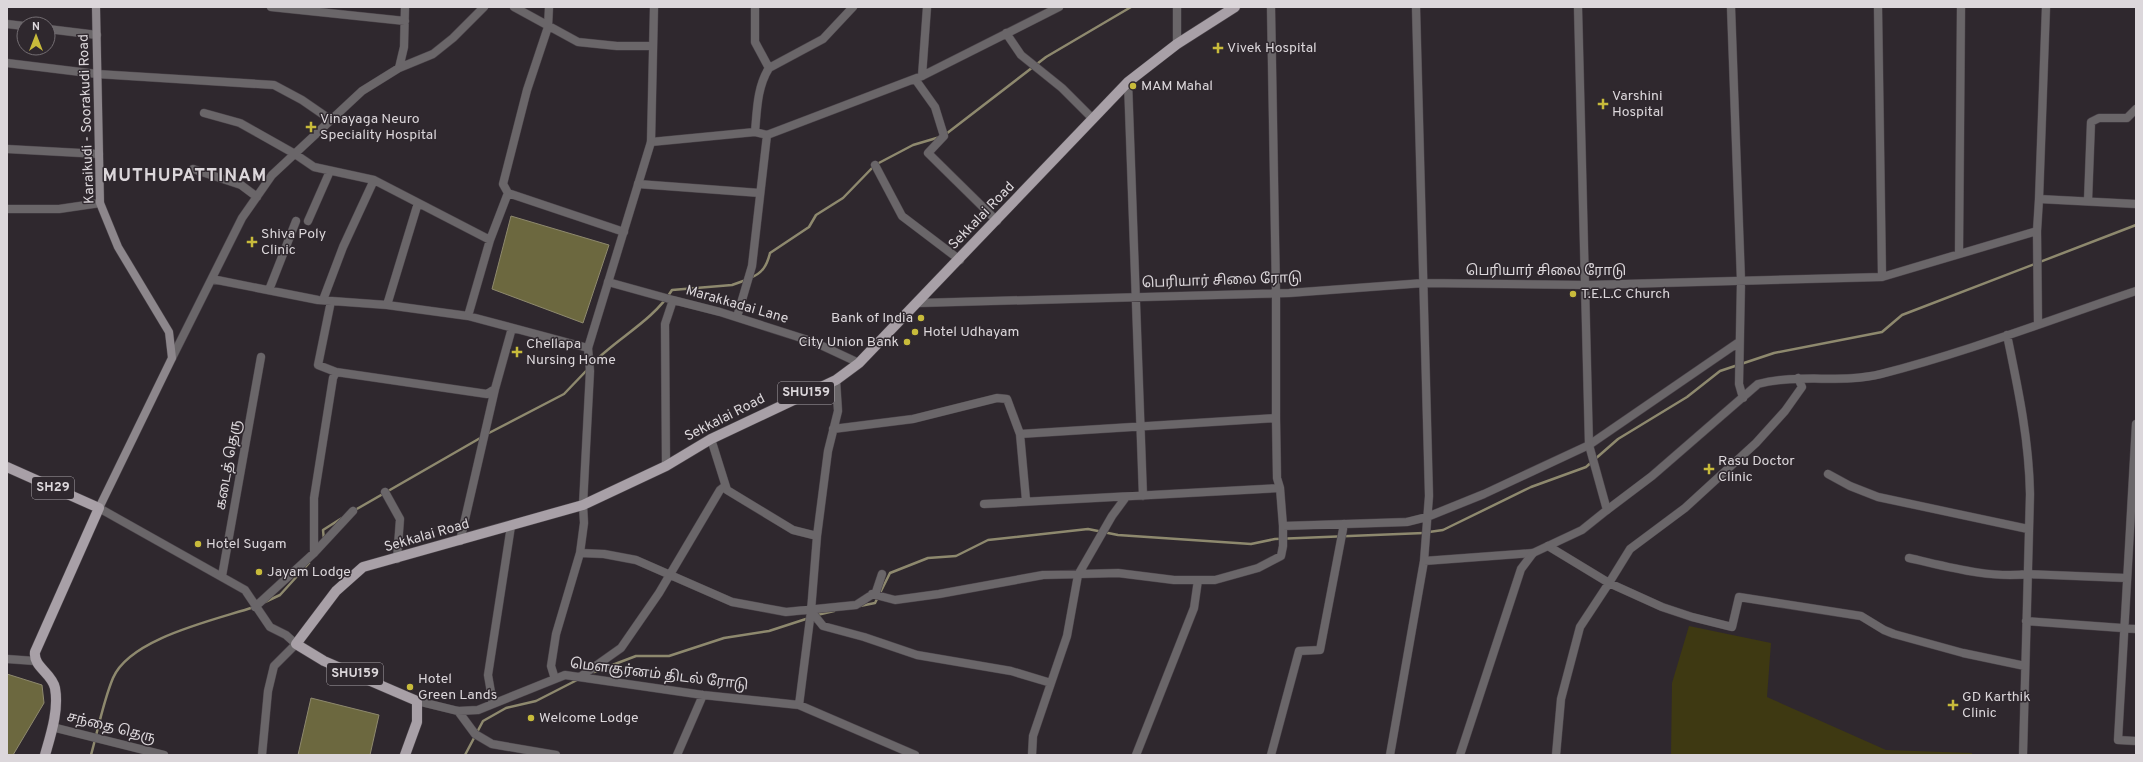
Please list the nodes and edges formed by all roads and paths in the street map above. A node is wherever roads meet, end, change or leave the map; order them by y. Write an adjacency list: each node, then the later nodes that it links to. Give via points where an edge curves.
1 (96, 7): 25 (main road, Karaikudi - Soorakudi Road)
2 (271, 7): 21 (street)
3 (405, 7): 21 (street)
4 (484, 7): 29 (street, via 433,54)
5 (514, 7): 22 (street)
6 (549, 7): 22 (street)
7 (654, 7): 27 (street)
8 (755, 7): 30 (street, via 755,42)
9 (853, 7): 30 (street, via 823,39)
10 (927, 7): 32 (street)
11 (1059, 7): 24 (street)
12 (1177, 7): 26 (street)
13 (1235, 7): 26 (main road, Sekkalai Road / SHU159)
14 (1271, 7): 74 (street)
15 (1416, 7): 70 (street)
16 (1578, 7): 71 (street)
17 (1731, 7): 68 (street)
18 (1878, 7): 66 (street)
19 (1960, 7): 64 (street)
20 (2046, 7): 52 (street)
21 (405, 21): 29 (street, via 404,47)
22 (548, 27): 27 (street, via 578,42); 49 (street, via 508,158 503,184)
23 (56, 30): 25 (street)
24 (1006, 33): 32 (street); 36 (street, via 1021,55 1062,88)
25 (97, 35): 31 (main road, Karaikudi - Soorakudi Road)
26 (1177, 44): 33 (main road, Sekkalai Road / SHU159)
27 (652, 46): 40 (street)
28 (7, 62): 31 (street)
29 (399, 68): 37 (street, via 362,91)
30 (769, 68): 38 (street, via 763,78 758,97)
31 (97, 74): 37 (street, via 274,86 302,100); 42 (main road, Karaikudi - Soorakudi Road)
32 (918, 78): 39 (street); 60 (street, via 935,107 944,136 928,153)
33 (1128, 82): 36 (main road, Sekkalai Road / SHU159); 75 (street)
34 (2136, 109): 53 (street, via 2126,118 2099,118 2091,122)
35 (204, 113): 43 (street, via 240,123)
36 (1094, 119): 60 (main road, Sekkalai Road / SHU159)
37 (330, 120): 43 (street)
38 (754, 132): 39 (street); 40 (street)
39 (767, 135): 50 (street)
40 (651, 142): 48 (street)
41 (7, 150): 42 (street)
42 (99, 154): 54 (main road, Karaikudi - Soorakudi Road)
43 (295, 154): 46 (street, via 314,167); 51 (street, via 272,175)
44 (875, 165): 65 (street, via 902,216)
45 (193, 169): 51 (street, via 241,185)
46 (330, 170): 47 (street); 59 (street)
47 (374, 180): 55 (street); 77 (street, via 343,248)
48 (638, 184): 50 (street); 62 (street)
49 (508, 193): 62 (street); 63 (street)
50 (760, 193): 81 (street, via 752,266)
51 (257, 197): 67 (street, via 242,218)
52 (2040, 199): 53 (street); 61 (street)
53 (2088, 201): 56 (street)
54 (100, 203): 57 (street, via 59,209); 88 (main road, Karaikudi - Soorakudi Road, via 118,246 168,332)
55 (418, 203): 63 (street); 79 (street)
56 (2136, 204)
57 (7, 209)
58 (296, 220): 72 (street)
59 (308, 220)
60 (997, 221): 65 (main road, Sekkalai Road / SHU159)
61 (2037, 231): 64 (street, பெரியார் சிலை ரோடு); 82 (street)
62 (624, 232): 69 (street)
63 (490, 240): 80 (street)
64 (1959, 253): 66 (street, பெரியார் சிலை ரோடு)
65 (960, 260): 78 (main road, Sekkalai Road / SHU159)
66 (1882, 277): 68 (street, பெரியார் சிலை ரோடு)
67 (212, 279): 72 (street); 88 (street)
68 (1741, 281): 71 (street, பெரியார் சிலை ரோடு); 85 (street)
69 (608, 282): 76 (street); 86 (street)
70 (1424, 283): 71 (street, பெரியார் சிலை ரோடு); 74 (street, பெரியார் சிலை ரோடு); 117 (street, via 1429,496)
71 (1587, 285): 101 (street)
72 (269, 290): 77 (street)
73 (2136, 291): 82 (street)
74 (1276, 293): 75 (street, பெரியார் சிலை ரோடு); 95 (street)
75 (1135, 296): 78 (street, பெரியார் சிலை ரோடு); 97 (street)
76 (673, 300): 81 (street, Marakkadai Lane); 103 (street, Marakkadai Lane, via 665,324)
77 (327, 301): 79 (street); 90 (street, via 318,365)
78 (919, 303): 89 (main road, Sekkalai Road / SHU159)
79 (386, 306): 80 (street)
80 (468, 316): 83 (street)
81 (737, 317): 89 (street, Marakkadai Lane, via 814,342)
82 (2038, 324): 84 (street)
83 (512, 328): 86 (street); 93 (street)
84 (2007, 335): 91 (street, via 1880,374 1845,379); 121 (street, via 2025,421 2029,455)
85 (1739, 342): 94 (street, via 1739,384); 101 (street)
86 (588, 348): 113 (street, via 590,371)
87 (261, 357): 135 (street, கடைத் தெரு)
88 (172, 358): 114 (main road)
89 (859, 363): 92 (main road, Sekkalai Road / SHU159)
90 (336, 372): 93 (street, via 487,394); 125 (street, via 314,498)
91 (1798, 378): 94 (street, via 1775,379 1758,384); 138 (street, via 1802,387 1785,411 1756,443 1685,508 1630,549)
92 (836, 380): 98 (street, via 838,412); 100 (main road, Sekkalai Road / SHU159)
93 (495, 389): 123 (street)
94 (1743, 398): 115 (street, via 1652,476)
95 (1276, 418): 97 (street); 107 (street, via 1277,478)
96 (2136, 424): 136 (street)
97 (1141, 427): 99 (street); 109 (street)
98 (833, 429): 99 (street, via 913,419 997,398 1007,399); 122 (street)
99 (1020, 434): 111 (street)
100 (711, 439): 103 (main road, Sekkalai Road / SHU159); 106 (street)
101 (1589, 445): 115 (street); 117 (street, via 1484,494)
102 (7, 460): 114 (main road)
103 (666, 466): 113 (main road, Sekkalai Road / SHU159)
104 (7, 467): 114 (main road, SH29)
105 (1828, 474): 121 (street, via 1878,497)
106 (725, 486): 122 (street, via 726,490 793,530); 133 (street, via 720,490)
107 (1280, 488): 109 (street); 120 (street)
108 (385, 492): 129 (street, via 400,518)
109 (1143, 496): 110 (street)
110 (1126, 497): 111 (street, via 1033,502); 134 (street)
111 (1026, 500): 112 (street, via 1018,503)
112 (984, 504)
113 (583, 505): 119 (main road, Sekkalai Road / SHU159); 126 (street, via 584,523)
114 (100, 506): 135 (street); 147 (main road, via 35,652)
115 (1607, 510): 124 (street, via 1582,530)
116 (353, 511): 125 (street)
117 (1427, 516): 118 (street, via 1407,522); 130 (street)
118 (1344, 524): 120 (street); 168 (street, via 1320,650 1299,651)
119 (511, 526): 123 (main road, Sekkalai Road / SHU159); 154 (street, via 488,675)
120 (1283, 527): 137 (street, via 1281,556 1258,568 1215,580)
121 (2028, 529): 132 (street)
122 (817, 536): 141 (street)
123 (460, 541): 129 (main road, Sekkalai Road / SHU159)
124 (1548, 546): 127 (street); 138 (street)
125 (314, 553): 140 (street)
126 (580, 553): 133 (street, via 636,560); 150 (street, via 556,634 551,666)
127 (1533, 553): 130 (street); 170 (street, via 1521,569)
128 (1909, 558): 132 (street, via 1954,568 2015,576)
129 (397, 559): 145 (main road, Sekkalai Road / SHU159, via 363,568 336,591)
130 (1424, 561): 169 (street)
131 (882, 574): 139 (street, via 876,592)
132 (2028, 574): 136 (street); 142 (street)
133 (669, 575): 141 (street, via 732,602 786,612); 149 (street, via 621,648)
134 (1078, 575): 137 (street, via 1118,573 1174,580); 139 (street, via 1043,575 895,600); 151 (street, via 1067,636)
135 (222, 576): 140 (street, via 245,590)
136 (2126, 578): 143 (street)
137 (1198, 580): 167 (street, via 1194,608)
138 (1609, 583): 148 (street, via 1662,607 1732,627 1739,597 1861,616 1889,632 1963,653); 171 (street, via 1580,627 1561,699)
139 (872, 594): 141 (street, via 856,605)
140 (255, 607): 145 (street, via 270,627 286,635)
141 (811, 611): 151 (street, via 823,626 916,655 1011,671); 155 (street)
142 (2026, 621): 143 (street); 148 (street)
143 (2123, 628): 144 (street); 158 (street, via 2118,740)
144 (2136, 628)
145 (296, 644): 153 (main road, மௌகுர்னம் திடல் ரோடு / SHU159, via 324,661); 161 (street, via 274,666 268,691)
146 (7, 659): 147 (street)
147 (36, 661): 157 (main road, via 55,687 55,717)
148 (2025, 666): 172 (street)
149 (580, 677): 150 (street, மௌகுர்னம் திடல் ரோடு, via 564,675); 152 (street, மௌகுர்னம் திடல் ரோடு)
150 (555, 679): 154 (street, மௌகுர்னம் திடல் ரோடு)
151 (1051, 683): 166 (street, via 1033,736)
152 (703, 695): 155 (street, மௌகுர்னம் திடல் ரோடு); 164 (street)
153 (417, 701): 156 (street, மௌகுர்னம் திடல் ரோடு); 162 (main road, via 417,722)
154 (493, 704): 156 (street, மௌகுர்னம் திடல் ரோடு, via 478,710)
155 (799, 705): 165 (street, மௌகுர்னம் திடல் ரோடு)
156 (458, 711): 163 (street, via 475,734 492,744)
157 (52, 727): 159 (main road); 160 (street, சந்தை தெரு)
158 (2136, 740)
159 (45, 755)
160 (164, 755)
161 (262, 755)
162 (405, 755)
163 (556, 755)
164 (677, 755)
165 (915, 755)
166 (1032, 755)
167 (1136, 755)
168 (1271, 755)
169 (1390, 755)
170 (1460, 755)
171 (1556, 755)
172 (2024, 755)

